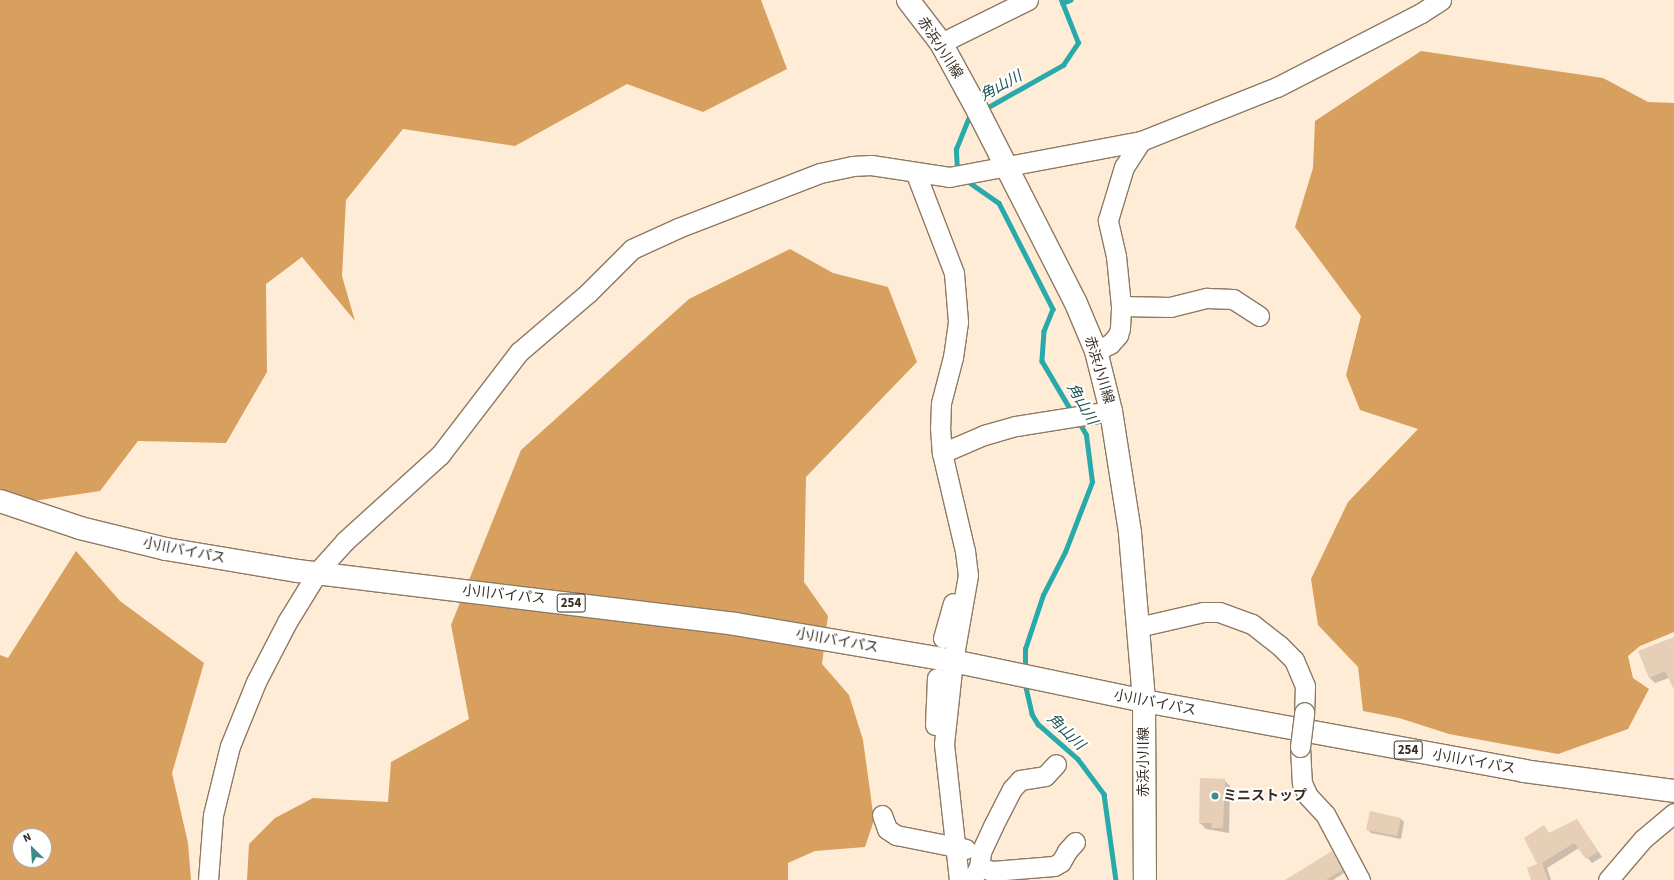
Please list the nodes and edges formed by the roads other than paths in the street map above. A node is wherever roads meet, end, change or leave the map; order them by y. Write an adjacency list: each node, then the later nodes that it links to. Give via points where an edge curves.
1 (908, 0): 5 (main road, 赤浜小川線)
2 (1028, 0): 4 (street)
3 (1441, 0): 6 (street, via 1421,13 1277,87)
4 (1002, 6): 5 (street)
5 (941, 43): 7 (main road, 赤浜小川線)
6 (1141, 141): 7 (street); 9 (street, via 1124,167 1108,220 1116,256)
7 (1007, 164): 8 (street, via 949,177); 11 (main road, 赤浜小川線, via 1075,301)
8 (916, 174): 13 (street, via 954,273 958,322 953,357 941,402); 15 (street, via 872,165 852,166 820,173 678,228 632,249 588,293 519,352 440,455 345,541)
9 (1121, 306): 10 (street, via 1170,307 1207,298 1233,299); 11 (street, via 1118,335 1110,344)
10 (1259, 316)
11 (1096, 351): 12 (main road, 赤浜小川線)
12 (1111, 411): 13 (street, via 1016,426 984,435); 17 (main road, 赤浜小川線, via 1130,533)
13 (942, 453): 16 (street, via 965,551)
14 (0, 501): 15 (main road, 小川バイパス / 254, via 80,528 166,549)
15 (318, 574): 19 (main road, 小川バイパス / 254, via 735,624); 30 (street, via 287,622 256,682 230,746 212,815)
16 (968, 575): 18 (street, via 959,581); 19 (street)
17 (1138, 627): 21 (main road, 赤浜小川線); 33 (street, bridge, via 1203,612 1219,612 1252,624 1279,644 1294,660 1305,686 1300,747 1302,783 1308,796 1325,814)
18 (943, 638)
19 (953, 661): 21 (main road, 小川バイパス / 254); 22 (street)
20 (937, 678): 22 (street, via 934,721 936,731)
21 (1144, 701): 24 (main road, 小川バイパス / 254, via 1524,771); 32 (main road, 赤浜小川線)
22 (944, 744): 28 (street)
23 (1056, 764): 29 (street, via 1045,776 1020,780 1012,789)
24 (1674, 791)
25 (1674, 813): 34 (street, via 1643,839)
26 (882, 815): 28 (street, via 887,829 896,835)
27 (1076, 842): 29 (street, via 1067,850 1061,862 1054,866 992,871)
28 (955, 847): 29 (street); 31 (street)
29 (977, 866)
30 (208, 880)
31 (959, 880)
32 (1145, 880)
33 (1360, 880)
34 (1608, 880)

